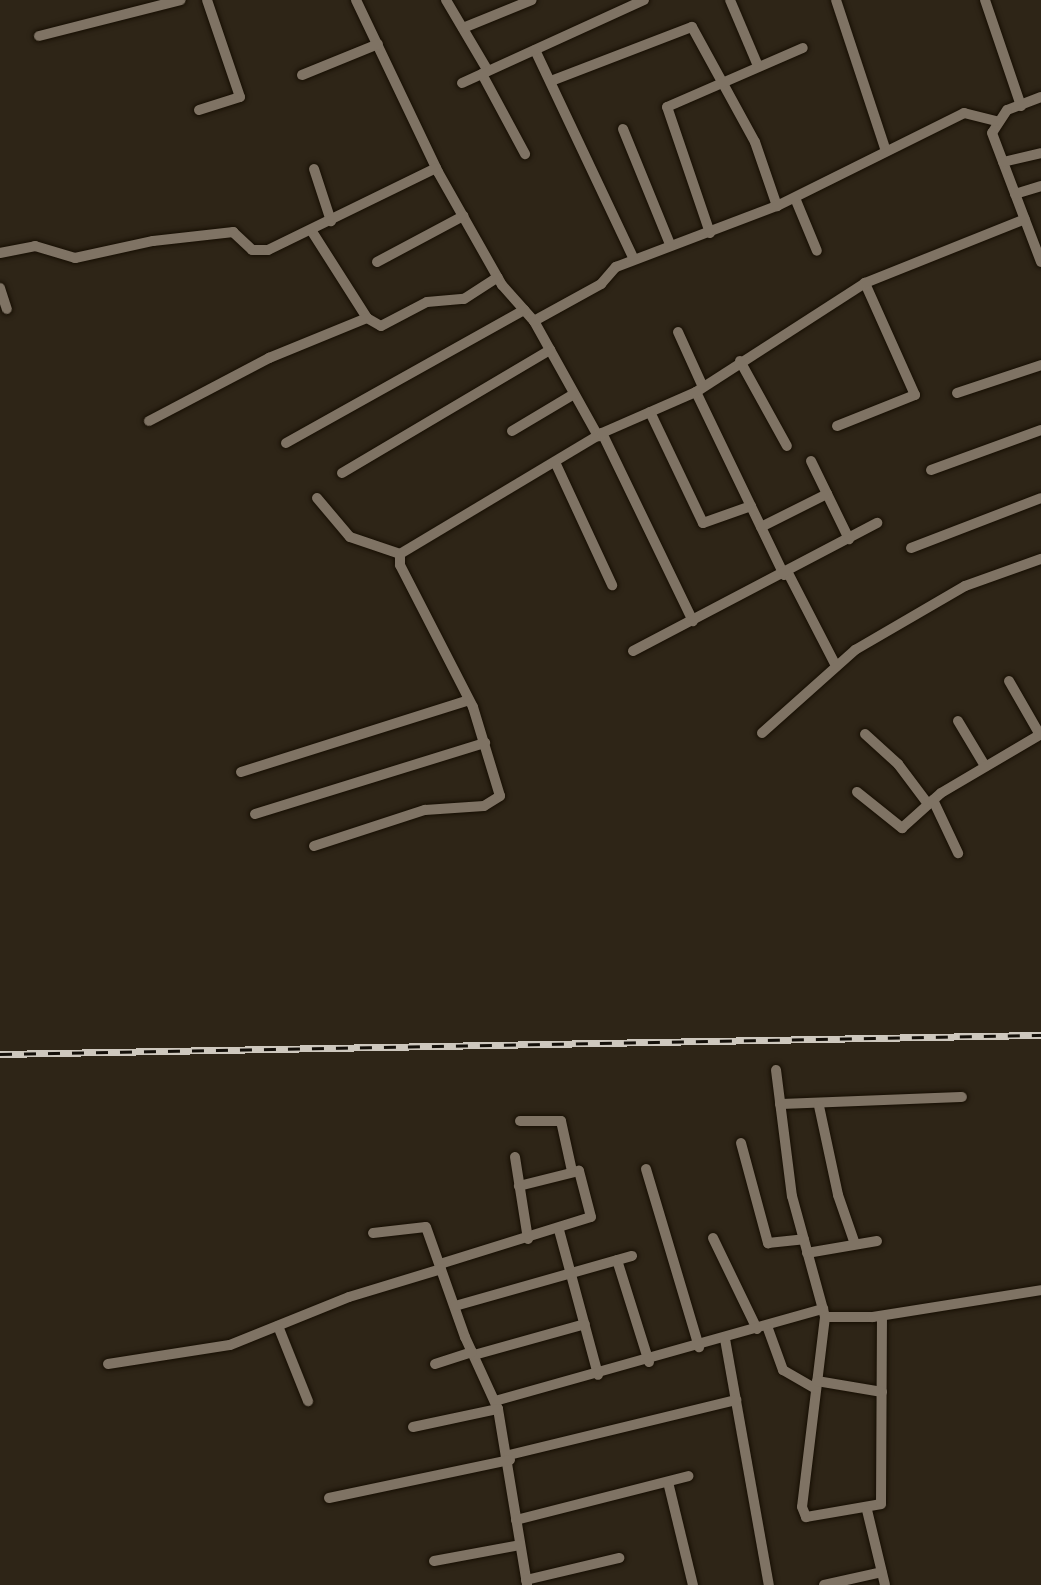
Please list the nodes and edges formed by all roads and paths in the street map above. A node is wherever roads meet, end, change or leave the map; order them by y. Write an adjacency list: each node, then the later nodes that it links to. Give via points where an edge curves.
1 (181, 0): 11 (street)
2 (207, 0): 23 (street, via 240,97)
3 (356, 0): 12 (street)
4 (446, 0): 10 (street)
5 (530, 0): 10 (street)
6 (644, 0): 14 (street)
7 (730, 0): 15 (street)
8 (836, 0): 26 (street)
9 (985, 0): 22 (street)
10 (463, 28): 16 (street)
11 (39, 36)
12 (378, 44): 17 (street); 30 (street)
13 (803, 48): 15 (street)
14 (535, 50): 16 (street); 19 (street)
15 (758, 66): 18 (street)
16 (485, 73): 20 (street); 28 (street)
17 (302, 75)
18 (722, 80): 19 (street, via 695,29 689,27); 35 (street, via 755,142); 40 (street, via 669,104 666,111)
19 (551, 81): 44 (street)
20 (462, 83)
21 (1041, 97): 22 (street)
22 (1021, 106): 24 (street)
23 (199, 110)
24 (996, 121): 26 (street, via 964,113); 29 (street, via 992,133)
25 (623, 129): 41 (street)
26 (885, 148): 34 (street, via 857,170)
27 (1041, 153): 29 (street)
28 (525, 154)
29 (1003, 162): 33 (street)
30 (436, 168): 36 (street); 38 (street)
31 (314, 169): 38 (street)
32 (1041, 186): 33 (street)
33 (1015, 194): 37 (street)
34 (795, 198): 35 (street); 42 (street)
35 (777, 206): 40 (street)
36 (463, 216): 45 (street); 47 (street)
37 (1025, 219): 46 (street); 48 (street)
38 (331, 221): 39 (street)
39 (311, 230): 43 (street, via 259,252 233,232 153,241 75,258 35,246); 52 (street)
40 (710, 233): 41 (street)
41 (670, 244): 44 (street)
42 (817, 251)
43 (0, 253)
44 (634, 259): 53 (street)
45 (377, 262)
46 (1041, 262)
47 (498, 277): 51 (street); 52 (street, via 464,299 427,302 389,325)
48 (865, 283): 56 (street); 63 (street, via 915,395)
49 (0, 288): 50 (street)
50 (7, 309)
51 (524, 310): 53 (street); 67 (street)
52 (367, 318): 62 (street, via 269,358)
53 (534, 321): 55 (street)
54 (678, 332): 58 (street)
55 (550, 350): 60 (street); 72 (street)
56 (740, 361): 58 (street); 68 (street)
57 (1041, 365): 59 (street)
58 (699, 390): 61 (street); 76 (street)
59 (957, 393)
60 (574, 394): 65 (street); 66 (street)
61 (650, 412): 66 (street); 76 (street, via 703,523)
62 (149, 421)
63 (837, 426)
64 (1041, 430): 71 (street)
65 (512, 431)
66 (600, 435): 70 (street); 85 (street)
67 (286, 443)
68 (787, 446)
69 (811, 461): 73 (street)
70 (555, 462): 81 (street); 84 (street)
71 (931, 470)
72 (342, 473)
73 (827, 494): 78 (street); 79 (street)
74 (317, 498): 81 (street, via 350,537)
75 (1041, 498): 80 (street)
76 (751, 506): 78 (street)
77 (877, 523): 79 (street)
78 (761, 527): 83 (street)
79 (849, 539): 83 (street)
80 (911, 548)
81 (400, 554): 89 (street, via 400,565)
82 (1041, 559): 87 (street, via 965,586)
83 (786, 574): 85 (street); 87 (street)
84 (612, 585)
85 (693, 621): 86 (street)
86 (633, 651)
87 (836, 666): 91 (street)
88 (1009, 681): 93 (street)
89 (469, 700): 94 (street); 96 (street)
90 (958, 721): 95 (street)
91 (762, 733)
92 (865, 734): 98 (street)
93 (1041, 735): 95 (street)
94 (485, 743): 99 (street); 100 (street, via 500,789 496,802 425,810)
95 (985, 766): 98 (street)
96 (241, 772)
97 (857, 792): 98 (street, via 898,829)
98 (930, 802): 101 (street)
99 (255, 814)
100 (314, 846)
101 (958, 853)
102 (776, 1070): 104 (street)
103 (962, 1097): 105 (street)
104 (780, 1104): 105 (street); 116 (street, via 789,1182)
105 (819, 1106): 118 (street, via 838,1195)
106 (520, 1121): 110 (street, via 561,1121)
107 (741, 1143): 116 (street, via 768,1243)
108 (515, 1157): 111 (street)
109 (646, 1169): 132 (street)
110 (572, 1171): 111 (street); 112 (street, via 580,1173 591,1217)
111 (519, 1186): 115 (street)
112 (559, 1230): 115 (street); 123 (street)
113 (373, 1233): 122 (street, via 424,1225)
114 (713, 1238): 130 (street)
115 (528, 1239): 122 (street)
116 (804, 1239): 119 (street)
117 (877, 1241): 118 (street)
118 (855, 1244): 119 (street)
119 (807, 1253): 126 (street)
120 (632, 1256): 121 (street)
121 (617, 1260): 123 (street); 134 (street)
122 (441, 1267): 125 (street); 129 (street)
123 (572, 1273): 125 (street); 128 (street)
124 (1041, 1290): 127 (street)
125 (455, 1306): 133 (street)
126 (824, 1313): 127 (street); 130 (street); 138 (street)
127 (882, 1316): 139 (street)
128 (585, 1324): 133 (street); 137 (street)
129 (278, 1326): 135 (street, via 230,1345); 141 (street)
130 (762, 1328): 131 (street); 138 (street, via 783,1370)
131 (725, 1339): 132 (street); 140 (street)
132 (699, 1347): 134 (street)
133 (473, 1353): 136 (street); 142 (street)
134 (649, 1362): 137 (street)
135 (108, 1364)
136 (435, 1364)
137 (598, 1375): 142 (street)
138 (816, 1385): 139 (street); 148 (street, via 803,1512 812,1519)
139 (882, 1392): 148 (street, via 882,1500)
140 (736, 1400): 144 (street); 156 (street)
141 (308, 1401)
142 (497, 1405): 143 (street); 144 (street)
143 (413, 1427)
144 (510, 1458): 147 (street); 149 (street)
145 (688, 1476): 146 (street)
146 (668, 1482): 149 (street); 155 (street)
147 (329, 1498)
148 (867, 1510): 153 (street)
149 (516, 1520): 150 (street)
150 (520, 1545): 152 (street); 154 (street)
151 (619, 1558): 154 (street)
152 (434, 1561)
153 (882, 1572): 157 (street); 158 (street)
154 (525, 1584)
155 (693, 1585)
156 (769, 1585)
157 (824, 1585)
158 (885, 1585)

